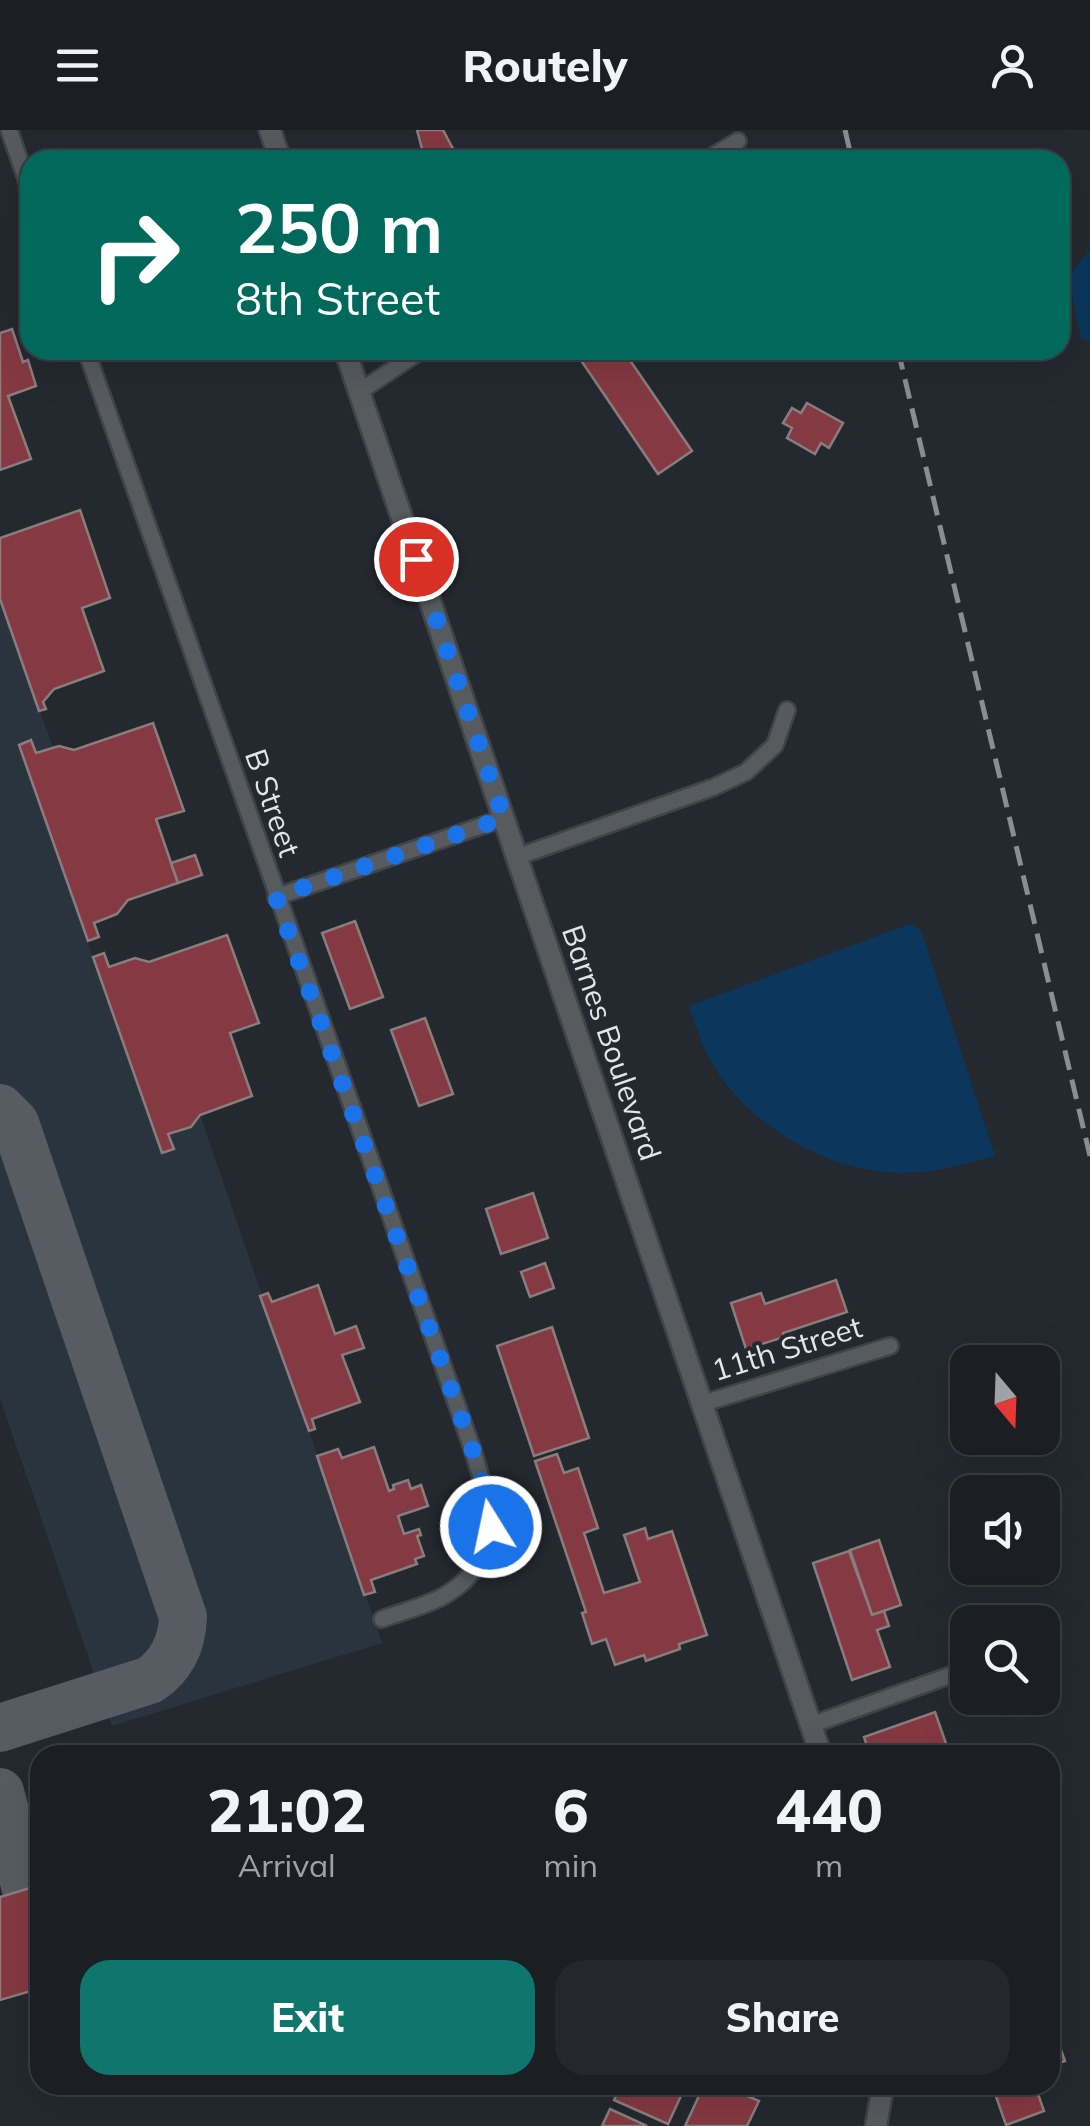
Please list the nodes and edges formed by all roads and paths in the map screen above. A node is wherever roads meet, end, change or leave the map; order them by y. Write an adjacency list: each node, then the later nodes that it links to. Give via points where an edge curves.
1 (9, 130): 4 (street)
2 (738, 141): 3 (street)
3 (723, 150)
4 (20, 161)
5 (89, 360): 12 (street, B Street)
6 (348, 360): 8 (street, Barnes Boulevard)
7 (407, 360): 8 (street)
8 (359, 392): 10 (street, Barnes Boulevard)
9 (788, 710): 11 (street, via 776,746 746,772)
10 (504, 818): 11 (street, Barnes Boulevard); 12 (street)
11 (517, 857): 14 (street, Barnes Boulevard)
12 (276, 897): 15 (street, B Street, via 489,1506 491,1527 464,1579 449,1593)
13 (890, 1346): 14 (street, 11th Street)
14 (701, 1404): 17 (street, Barnes Boulevard)
15 (382, 1619)
16 (950, 1676): 17 (street)
17 (811, 1725): 18 (street, Barnes Boulevard)
18 (818, 1745)
19 (881, 2095): 20 (street)
20 (876, 2126)

